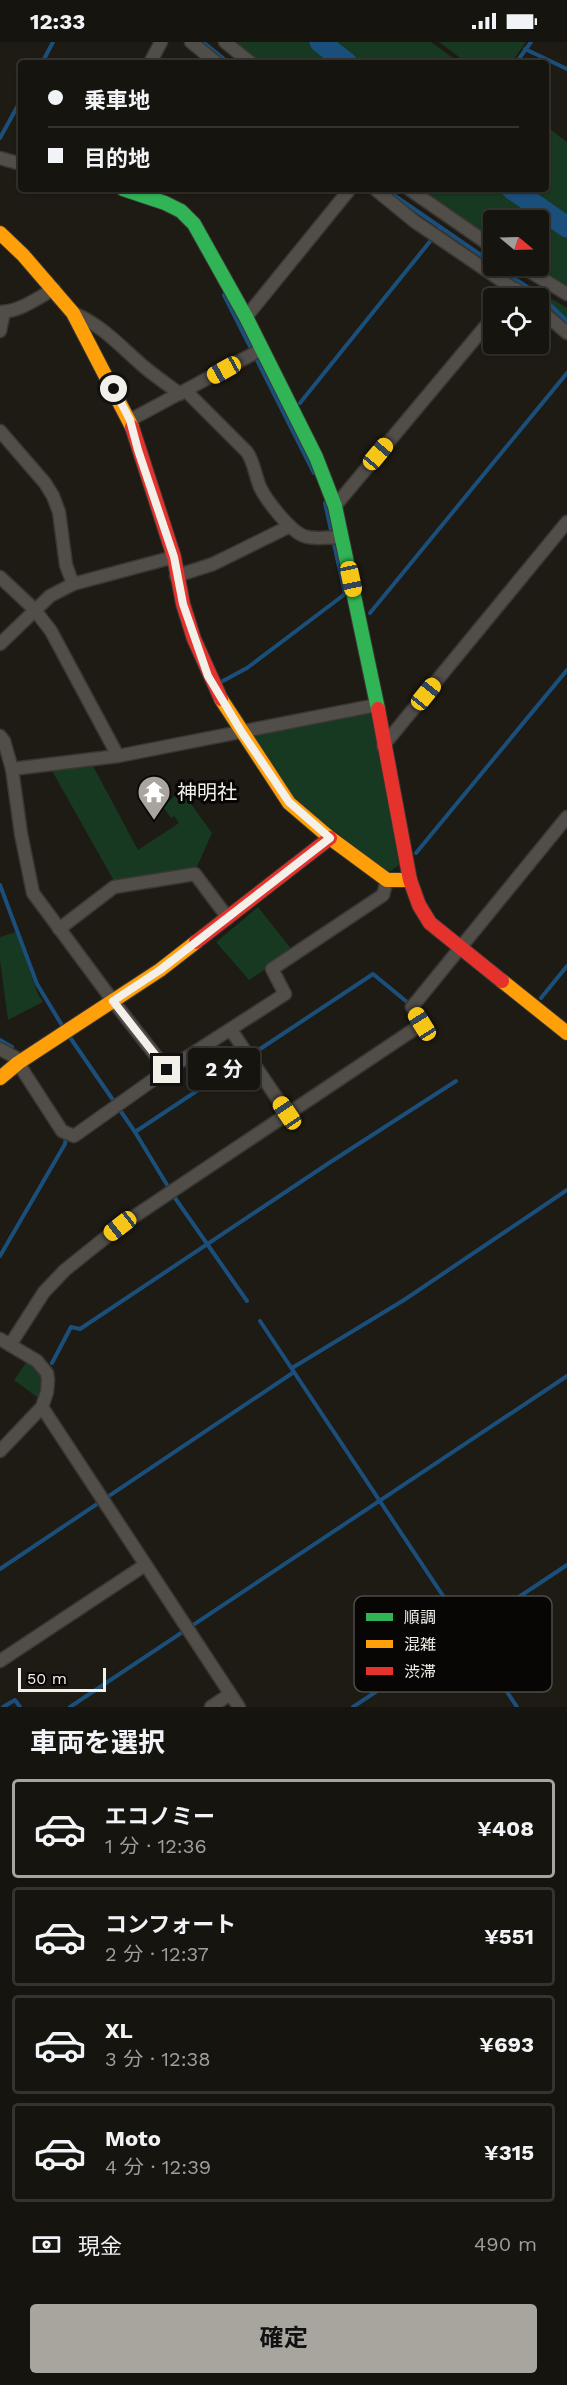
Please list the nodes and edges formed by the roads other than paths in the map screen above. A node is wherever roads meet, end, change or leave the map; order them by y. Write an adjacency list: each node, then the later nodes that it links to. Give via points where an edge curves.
1 (161, 42): 4 (street)
2 (191, 42): 5 (street)
3 (225, 42): 6 (street)
4 (152, 60)
5 (214, 60)
6 (247, 60)
7 (0, 158): 8 (street)
8 (18, 163)
9 (132, 192): 21 (street, via 181,211 194,224)
10 (348, 192): 21 (street)
11 (379, 192): 16 (street)
12 (413, 192): 14 (street)
13 (0, 233): 17 (street)
14 (483, 240)
15 (537, 276): 18 (street)
16 (504, 288)
17 (54, 289): 19 (street, via 19,308); 20 (street)
18 (567, 294)
19 (2, 312): 24 (street)
20 (73, 313): 27 (street, via 92,321 142,366); 28 (street)
21 (246, 317): 26 (street)
22 (549, 317): 25 (street)
23 (483, 329): 30 (street)
24 (0, 331)
25 (567, 333)
26 (262, 349): 27 (street); 30 (street, via 316,457)
27 (183, 392): 28 (street); 32 (street, via 247,452 261,490)
28 (130, 420): 34 (street)
29 (0, 430): 37 (street, via 53,496)
30 (335, 506): 33 (street)
31 (567, 522): 43 (street)
32 (290, 526): 33 (street, via 304,536); 35 (street, via 213,564)
33 (342, 537): 40 (street)
34 (174, 557): 35 (street); 37 (street)
35 (177, 576): 41 (street, via 202,663)
36 (0, 577): 38 (street)
37 (73, 584): 38 (street)
38 (34, 609): 39 (street); 44 (street, via 51,631)
39 (0, 644)
40 (377, 705): 41 (street); 43 (street)
41 (241, 731): 44 (street); 47 (street, via 289,802)
42 (0, 735): 45 (street)
43 (383, 746): 49 (street)
44 (117, 756): 45 (street)
45 (12, 769): 51 (street, via 33,893)
46 (567, 817): 52 (street)
47 (330, 838): 48 (street); 50 (street)
48 (387, 880): 49 (street); 54 (street, via 383,895 272,969 285,994)
49 (410, 880): 52 (street, via 430,923)
50 (228, 918): 51 (street, via 195,874 114,886); 53 (street)
51 (59, 929): 53 (street)
52 (461, 947): 55 (street); 60 (street, via 412,1007 422,1024)
53 (113, 1001): 57 (street); 58 (street)
54 (231, 1030): 58 (street); 60 (street)
55 (567, 1033)
56 (0, 1049): 57 (street)
57 (20, 1062): 58 (street, via 62,1131 74,1136); 59 (street)
58 (167, 1070)
59 (0, 1078)
60 (287, 1113): 61 (street, via 120,1226 65,1270)
61 (5, 1342): 62 (street, via 37,1361 47,1373)
62 (42, 1407): 63 (street); 64 (street)
63 (0, 1451)
64 (145, 1565): 65 (street); 66 (street)
65 (0, 1661)
66 (230, 1694): 67 (street); 68 (street)
67 (211, 1707)
68 (239, 1707)

